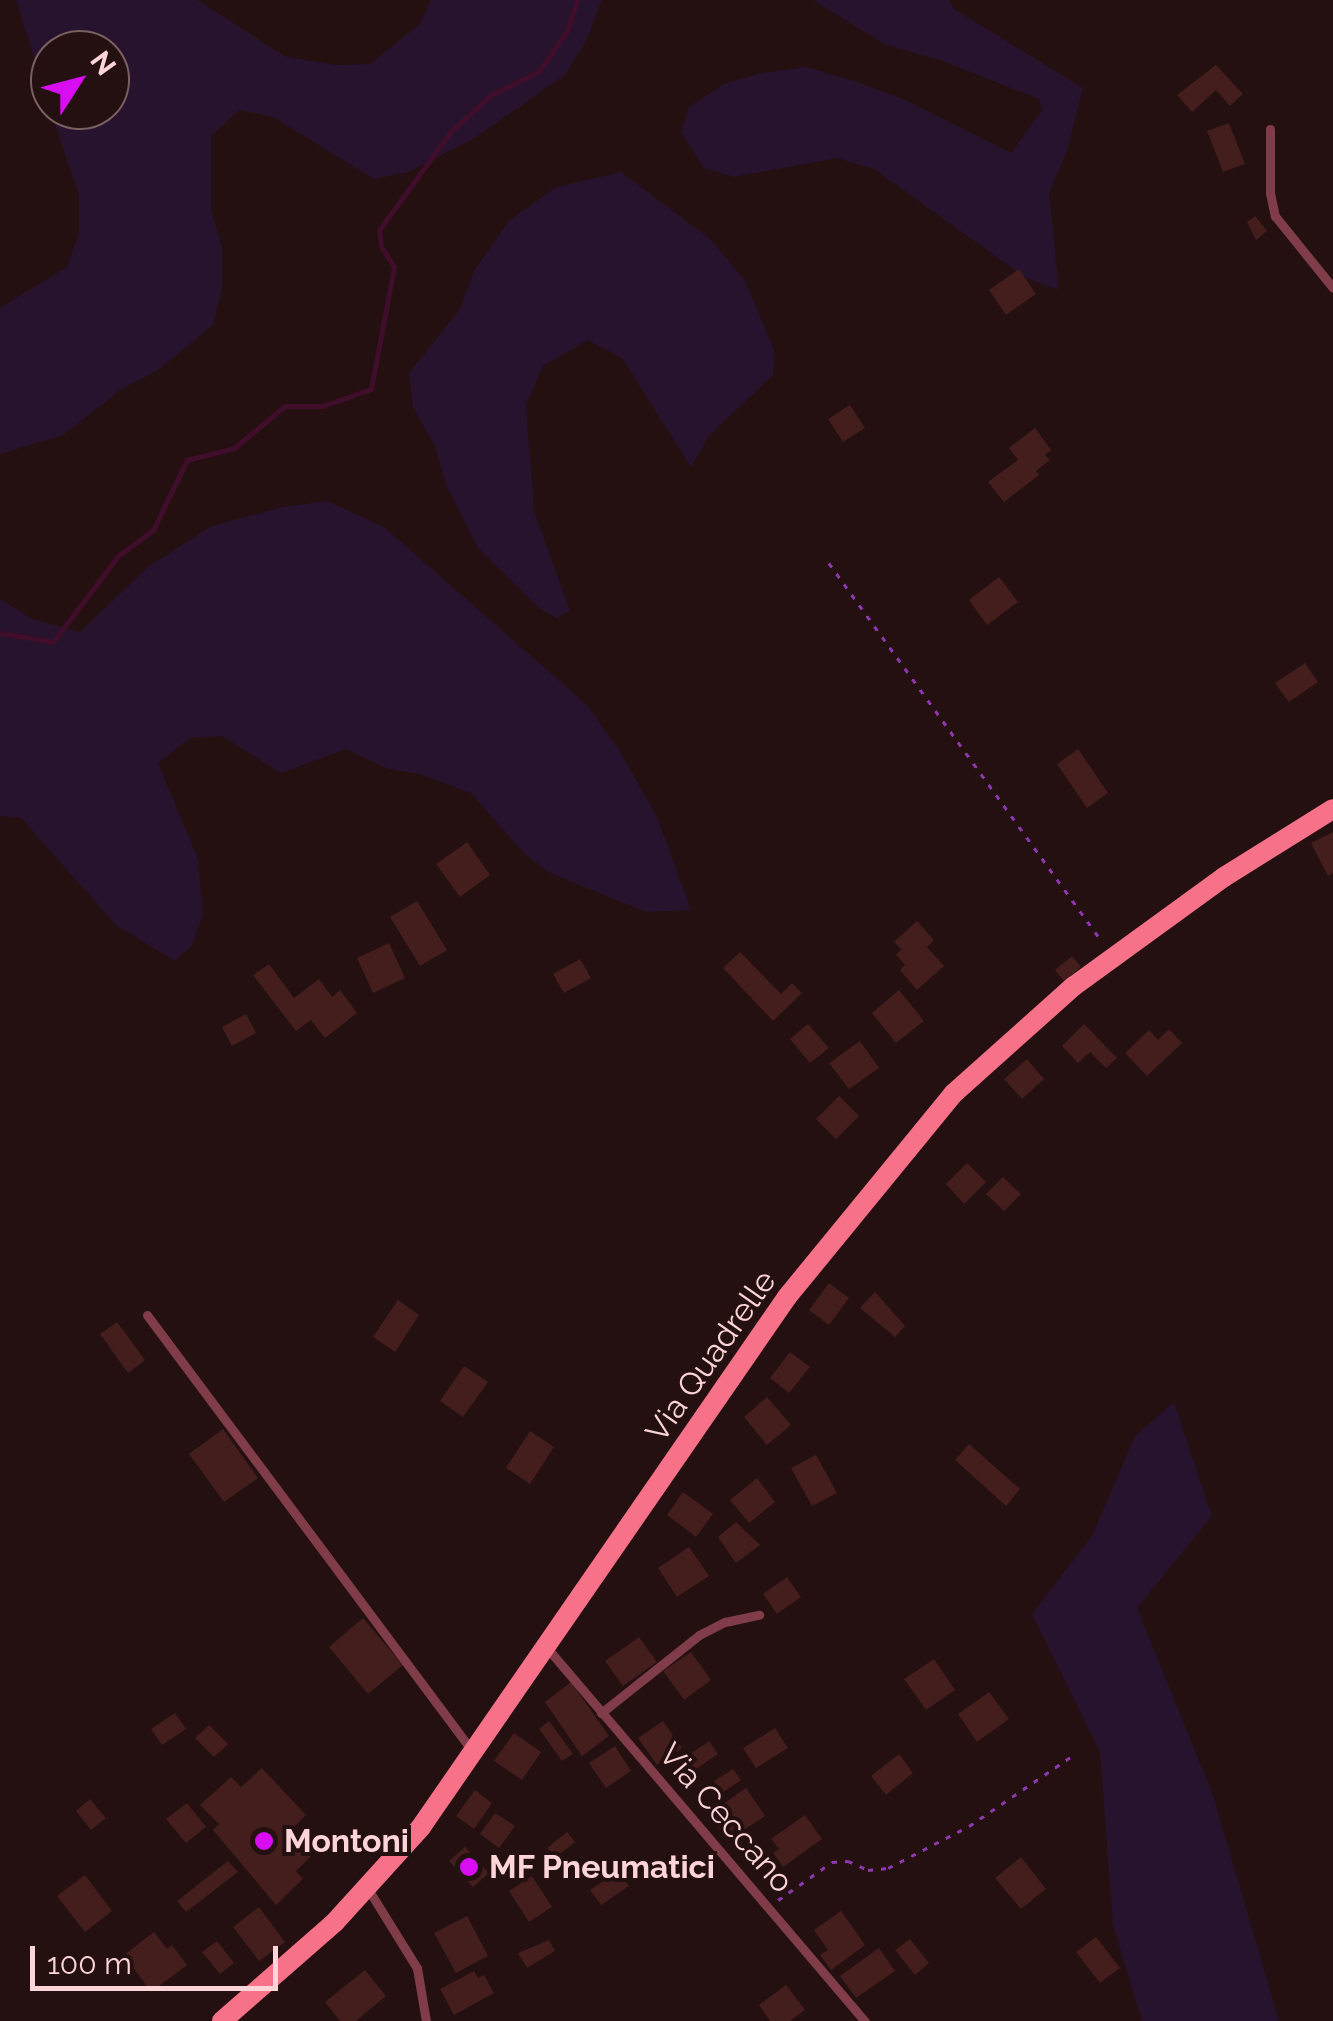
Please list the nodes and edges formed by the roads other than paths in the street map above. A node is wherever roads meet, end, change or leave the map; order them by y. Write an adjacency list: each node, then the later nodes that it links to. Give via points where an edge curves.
1 (1270, 130): 2 (lane, via 1275,216)
2 (1333, 288)
3 (1333, 809): 6 (street, Via Quadrelle, via 1237,868 1001,1046 898,1156 754,1344)
4 (148, 1315): 8 (lane)
5 (759, 1615): 7 (lane, via 699,1635)
6 (548, 1649): 7 (lane, Via Ceccano); 8 (street, Via Quadrelle)
7 (602, 1713): 12 (lane, Via Ceccano)
8 (474, 1754): 9 (street, Via Quadrelle)
9 (367, 1888): 10 (street, Via Quadrelle); 11 (lane, via 417,1968)
10 (222, 2021)
11 (426, 2021)
12 (865, 2021)

